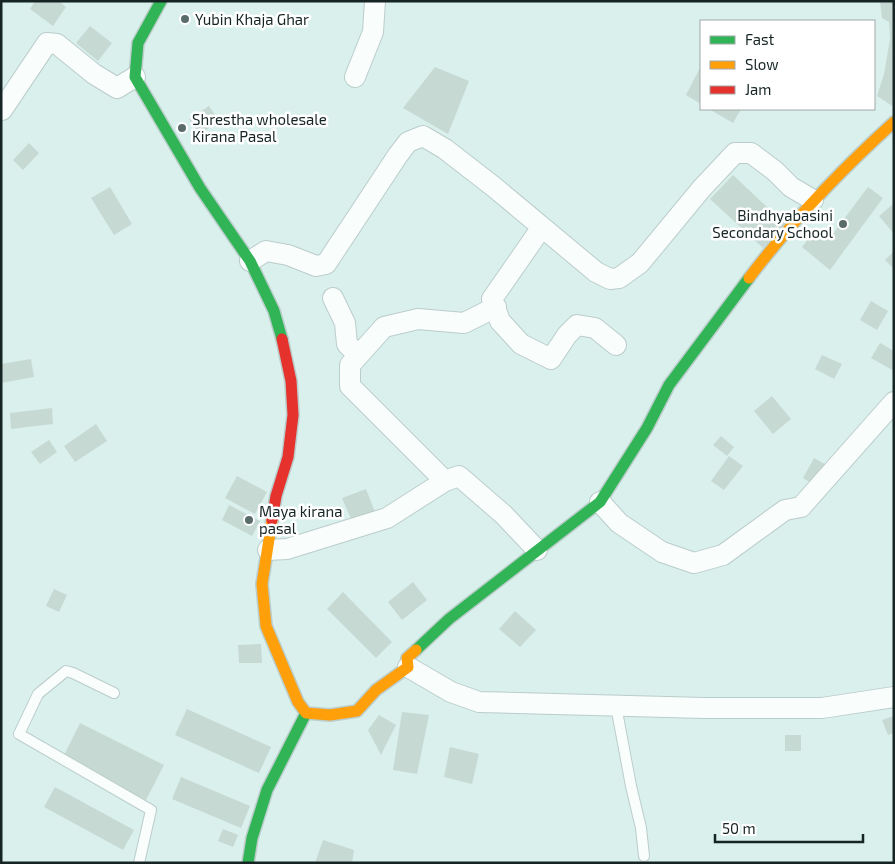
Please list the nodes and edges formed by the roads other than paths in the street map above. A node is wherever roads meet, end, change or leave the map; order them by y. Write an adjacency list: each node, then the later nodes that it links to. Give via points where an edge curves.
1 (161, 1): 3 (street, via 138,43)
2 (375, 1): 4 (street, via 373,32)
3 (135, 77): 5 (street, via 117,88 57,44 47,43); 9 (street, via 200,188)
4 (355, 77)
5 (2, 110)
6 (894, 122): 7 (street)
7 (812, 200): 8 (street, via 791,187 752,153 735,154 702,188 640,263 619,278 610,279 596,272); 16 (street, via 754,270 669,385 647,428)
8 (542, 227): 9 (street, via 446,149 423,136 408,142 398,155 326,264 316,266 266,251); 11 (street, via 492,298)
9 (250, 261): 17 (street, via 274,311 291,381 293,415 288,457 276,496)
10 (332, 298): 13 (street, via 345,323 347,344)
11 (496, 307): 12 (street, via 500,321 521,344 551,359 577,325 595,328); 13 (street, via 464,323 418,319 384,327)
12 (616, 345)
13 (358, 355): 15 (street, via 350,365 350,386)
14 (894, 402): 16 (street, via 801,507 785,510 723,555 694,563 662,552 619,523)
15 (445, 481): 17 (street, via 387,518 286,549); 18 (street, via 459,476)
16 (600, 502): 18 (street)
17 (268, 550): 23 (street, via 262,584 266,626 298,702)
18 (538, 550): 19 (street, via 422,643 407,658)
19 (408, 668): 22 (street, via 451,692 479,702); 23 (street, via 376,690 358,711 330,716)
20 (114, 693): 25 (lane, via 66,671 38,694 19,734 151,810)
21 (894, 697): 22 (street, via 822,708)
22 (616, 706): 24 (lane)
23 (306, 713): 26 (street, via 267,790)
24 (644, 856)
25 (139, 863)
26 (248, 863)

